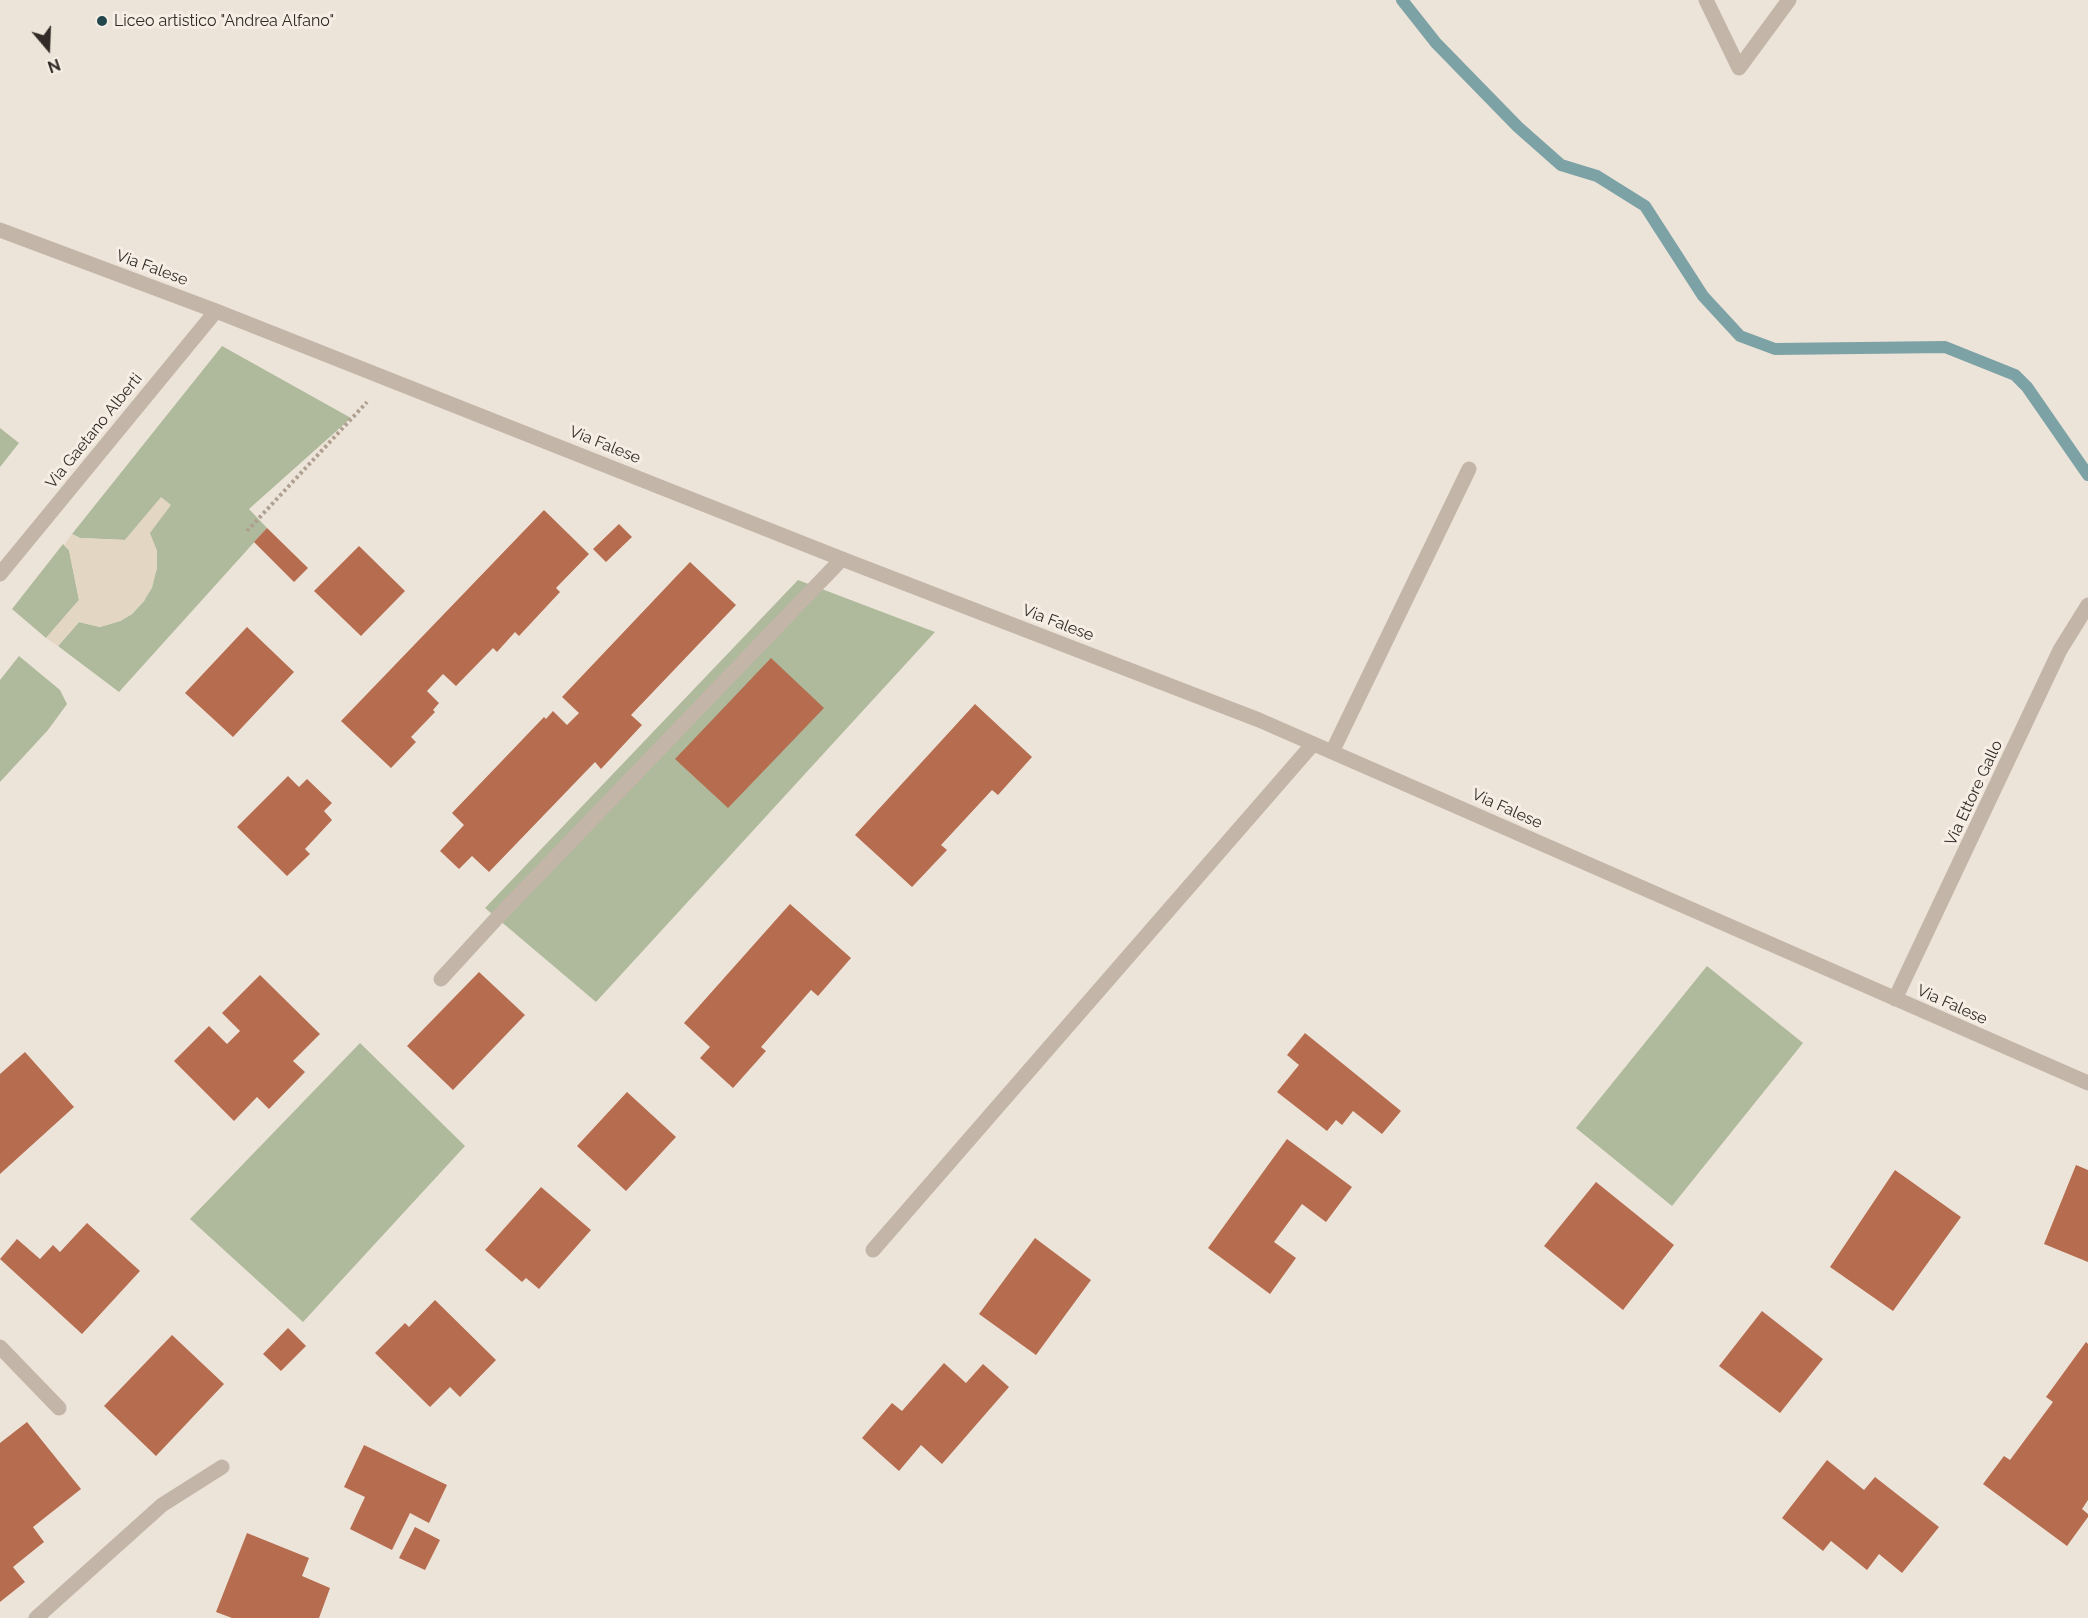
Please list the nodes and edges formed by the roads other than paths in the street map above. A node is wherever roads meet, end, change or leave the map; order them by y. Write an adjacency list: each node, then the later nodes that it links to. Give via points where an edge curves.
1 (1706, 0): 2 (street, via 1739,68)
2 (1789, 0)
3 (0, 230): 4 (street, Via Falese)
4 (216, 311): 6 (street, Via Falese); 7 (street, Via Gaetano Alberti)
5 (1469, 469): 10 (street)
6 (842, 559): 9 (street, Via Falese); 11 (street)
7 (0, 574)
8 (2088, 605): 12 (street, Via Ettore Gallo, via 2060,650)
9 (1313, 744): 10 (street, Via Falese); 14 (street)
10 (1332, 752): 12 (street, Via Falese)
11 (441, 979)
12 (1895, 999): 13 (street, Via Falese)
13 (2088, 1083)
14 (873, 1250)
15 (0, 1347): 16 (street)
16 (59, 1408)
17 (222, 1467): 18 (street, via 162,1505)
18 (36, 1618)

